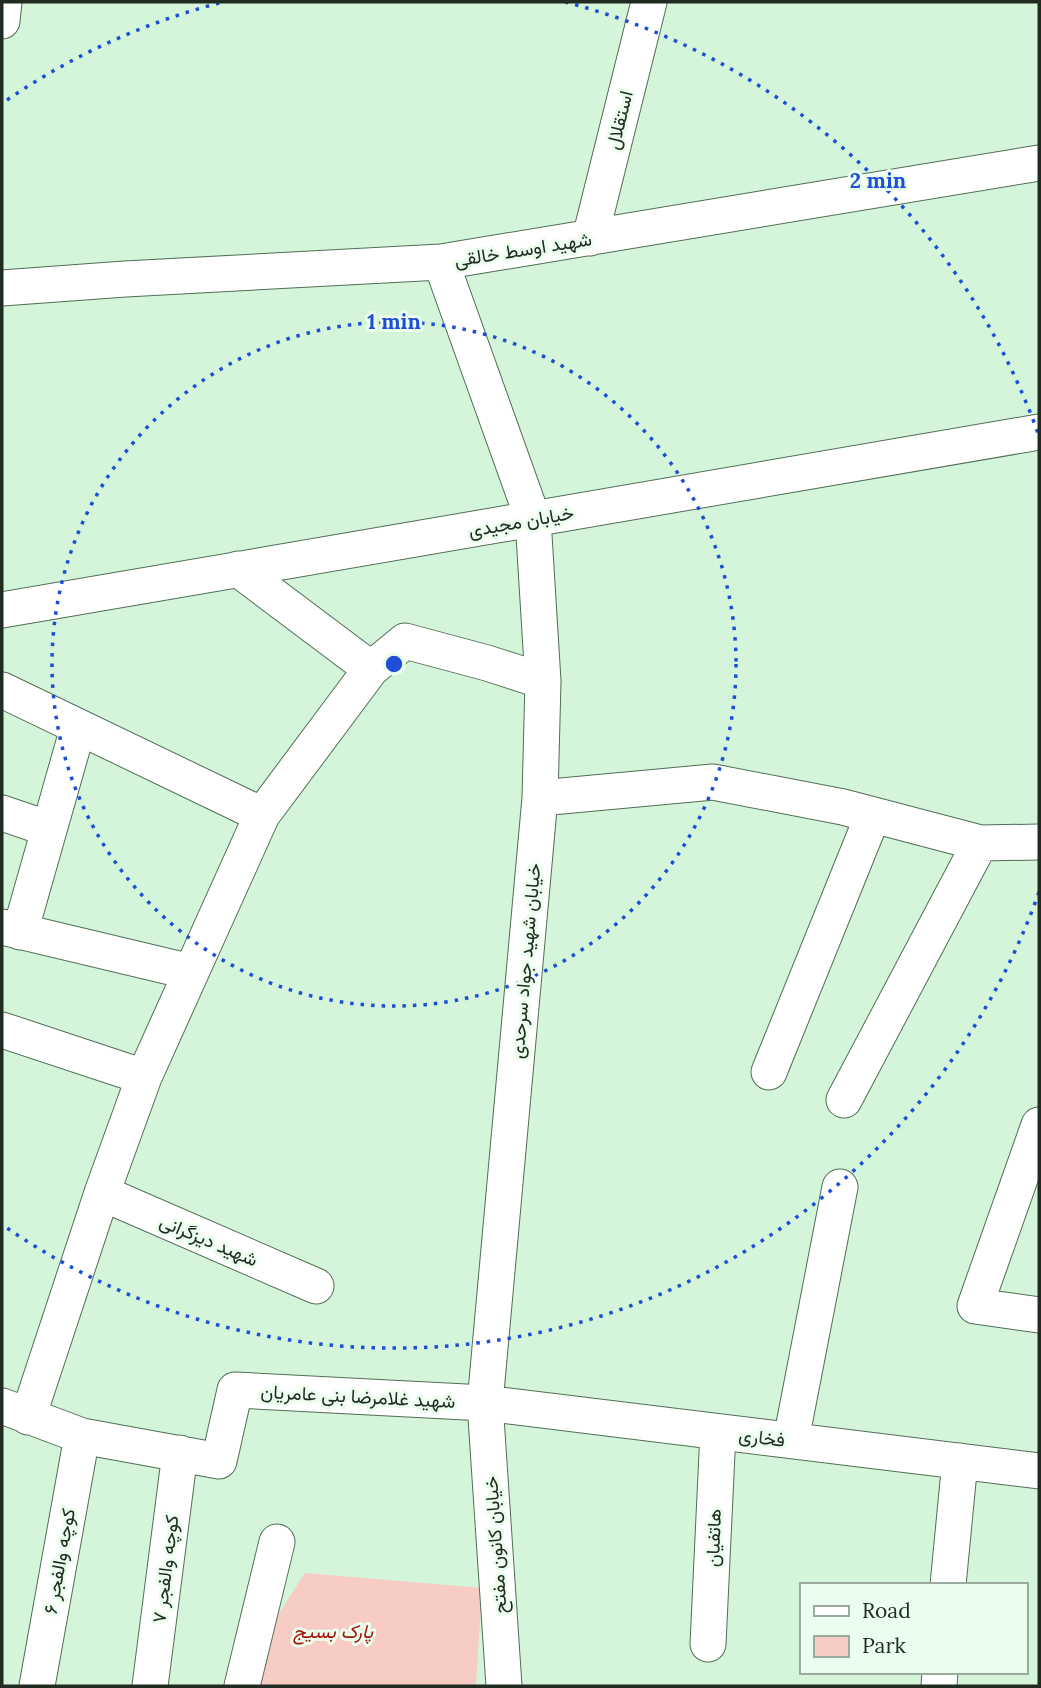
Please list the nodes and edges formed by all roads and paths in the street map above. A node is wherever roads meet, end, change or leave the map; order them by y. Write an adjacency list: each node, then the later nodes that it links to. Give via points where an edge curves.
1 (4, 2): 3 (street)
2 (649, 2): 5 (street, استقلال)
3 (2, 21)
4 (1039, 163): 5 (street, شهید اوسط خالقی)
5 (590, 238): 6 (street, شهید اوسط خالقی)
6 (441, 262): 7 (street, شهید اوسط خالقی); 9 (street, خیابان شهید جواد سرحدی)
7 (2, 288)
8 (1039, 432): 9 (street, خیابان مجیدی)
9 (533, 519): 10 (street, خیابان مجیدی); 13 (street, خیابان شهید جواد سرحدی)
10 (238, 569): 11 (street, خیابان مجیدی); 12 (street)
11 (2, 610)
12 (371, 669): 13 (street, via 405,641); 18 (street)
13 (543, 681): 16 (street, خیابان شهید جواد سرحدی)
14 (2, 690): 15 (street)
15 (78, 728): 18 (street); 20 (street)
16 (540, 798): 19 (street, via 713,782); 34 (street, خیابان شهید جواد سرحدی)
17 (2, 813): 20 (street)
18 (262, 815): 24 (street)
19 (873, 815): 22 (street); 26 (street)
20 (49, 829): 23 (street)
21 (1039, 842): 22 (street)
22 (981, 843): 28 (street)
23 (11, 930): 24 (street)
24 (191, 972): 27 (street)
25 (2, 1030): 27 (street)
26 (769, 1072)
27 (144, 1077): 31 (street)
28 (845, 1100)
29 (1039, 1125): 33 (street, via 975,1306)
30 (840, 1187): 38 (street)
31 (102, 1193): 32 (street, شهید دیزگرانی); 35 (street)
32 (316, 1286)
33 (1039, 1315)
34 (485, 1403): 36 (street, فخاری); 39 (street, شهید غلامرضا بنی عامریان, via 235,1390 219,1461); 48 (street, خیابان کانون مفتح)
35 (15, 1411): 37 (street, شهید غلامرضا بنی عامریان)
36 (718, 1432): 38 (street, فخاری); 44 (street, هاتفیان)
37 (82, 1436): 39 (street, شهید غلامرضا بنی عامریان); 45 (street, کوچه والفجر ۶)
38 (790, 1440): 40 (street, فخاری)
39 (180, 1452): 46 (street, کوچه والفجر ۷)
40 (960, 1461): 41 (street, فخاری); 43 (street)
41 (1039, 1471)
42 (277, 1542): 47 (street)
43 (948, 1583)
44 (708, 1644)
45 (37, 1686)
46 (150, 1686)
47 (242, 1686)
48 (504, 1686)

